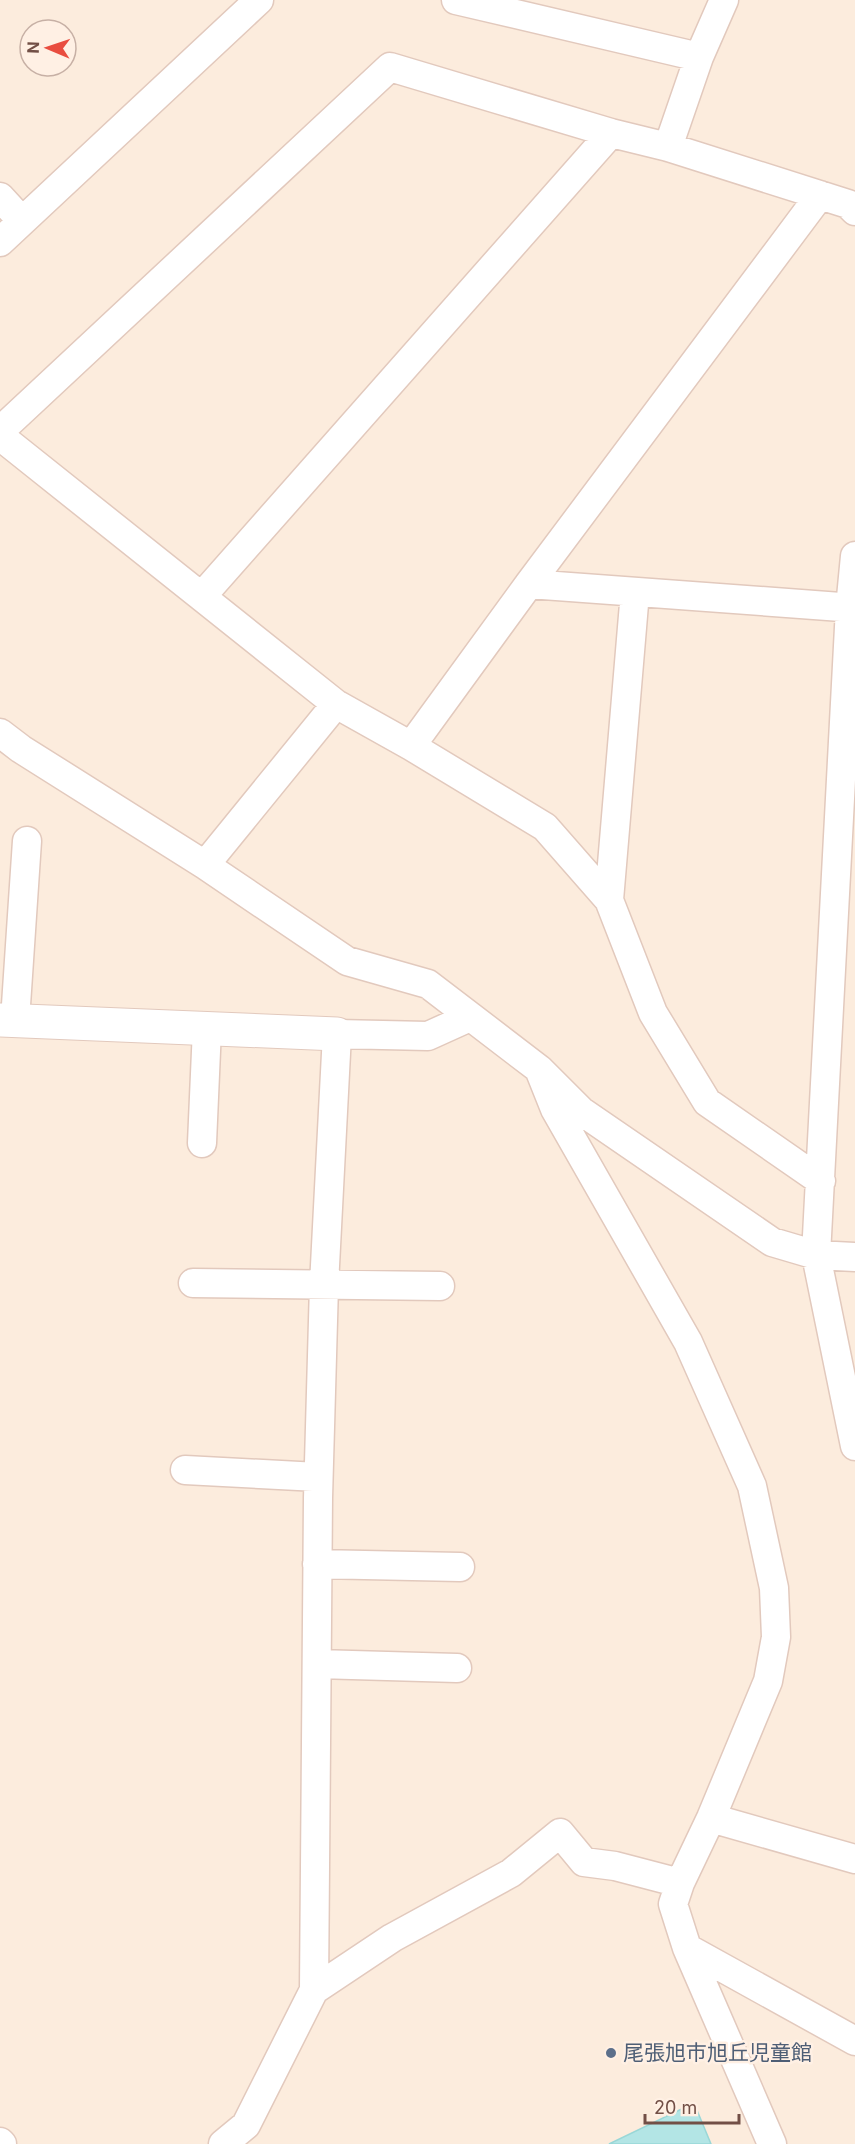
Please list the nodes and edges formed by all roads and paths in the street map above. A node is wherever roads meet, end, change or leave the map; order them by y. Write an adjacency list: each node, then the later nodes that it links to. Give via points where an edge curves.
1 (259, 0): 10 (street)
2 (456, 0): 4 (street)
3 (724, 0): 4 (street)
4 (699, 57): 6 (street)
5 (611, 133): 6 (street); 12 (street, via 390,67); 17 (street)
6 (668, 147): 7 (street)
7 (820, 195): 9 (street, via 848,204); 15 (street)
8 (0, 197): 10 (street)
9 (855, 211)
10 (22, 221): 11 (street)
11 (0, 242)
12 (0, 431)
13 (0, 436): 17 (street)
14 (855, 556): 18 (street)
15 (529, 584): 16 (street); 21 (street)
16 (635, 592): 18 (street); 24 (street)
17 (202, 596): 19 (street)
18 (853, 608): 31 (street)
19 (336, 704): 21 (street); 23 (street)
20 (0, 733): 23 (street)
21 (411, 746): 24 (street, via 545,827)
22 (27, 841): 26 (street)
23 (205, 865): 25 (street, via 347,961 428,984)
24 (609, 900): 31 (street, via 653,1013 707,1102)
25 (470, 1017): 28 (street, via 428,1036); 29 (street)
26 (8, 1020): 27 (street)
27 (207, 1028): 28 (street); 30 (street)
28 (337, 1035): 35 (street)
29 (539, 1069): 32 (street, via 581,1111 772,1242); 44 (street, via 555,1109 688,1342 752,1486 774,1588 776,1637 768,1681)
30 (202, 1143)
31 (821, 1181): 32 (street)
32 (816, 1255): 33 (street); 37 (street)
33 (855, 1257)
34 (194, 1283): 35 (street)
35 (324, 1285): 36 (street); 39 (street)
36 (440, 1286)
37 (855, 1446)
38 (185, 1470): 39 (street)
39 (318, 1477): 40 (street)
40 (317, 1564): 41 (street); 42 (street)
41 (460, 1567)
42 (316, 1664): 43 (street); 48 (street)
43 (457, 1668)
44 (711, 1818): 45 (street); 46 (street)
45 (855, 1859)
46 (680, 1883): 47 (street, via 673,1904); 48 (street, via 584,1862 560,1833 511,1873 392,1938)
47 (687, 1947): 49 (street); 51 (street)
48 (314, 1990): 50 (street, via 246,2125)
49 (855, 2041)
50 (223, 2144)
51 (772, 2144)

